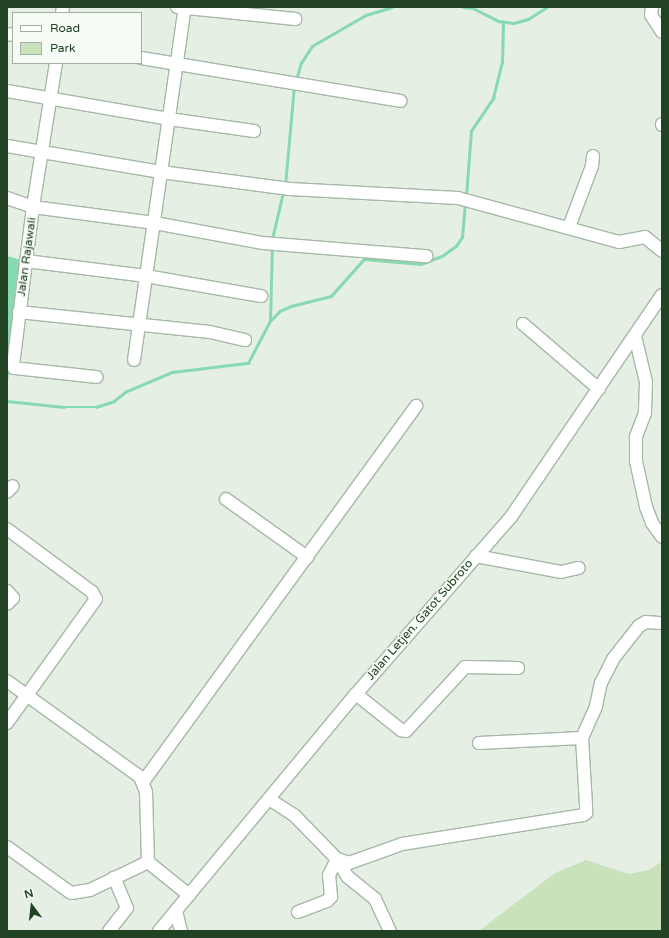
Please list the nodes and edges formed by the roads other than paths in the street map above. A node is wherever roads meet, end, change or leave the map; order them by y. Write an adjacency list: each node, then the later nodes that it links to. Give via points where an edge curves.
1 (182, 7): 3 (street); 7 (street)
2 (652, 7): 4 (street, via 651,15)
3 (295, 20)
4 (662, 32)
5 (142, 58): 7 (street)
6 (56, 64): 9 (street, Jalan Rajawali)
7 (177, 65): 10 (street); 11 (street)
8 (7, 91): 9 (street)
9 (51, 98): 11 (street); 14 (street, Jalan Rajawali)
10 (400, 101)
11 (169, 119): 12 (street); 16 (street)
12 (254, 131)
13 (7, 146): 14 (street)
14 (44, 150): 16 (street); 18 (street, Jalan Rajawali)
15 (593, 156): 20 (street, via 592,166)
16 (161, 172): 19 (street); 20 (street, via 290,189 458,198)
17 (7, 198): 18 (street)
18 (33, 207): 19 (street); 23 (street, Jalan Rajawali)
19 (155, 223): 22 (street, via 262,243); 24 (street)
20 (569, 227): 21 (street, via 619,242 645,238)
21 (662, 251)
22 (426, 256)
23 (26, 261): 24 (street); 27 (street, Jalan Rajawali)
24 (146, 276): 26 (street); 29 (street)
25 (662, 295): 30 (street, Jalan Letjen. Gatot Subroto)
26 (261, 296)
27 (19, 312): 29 (street); 33 (street, Jalan Rajawali, via 14,368)
28 (523, 324): 34 (street)
29 (139, 326): 31 (street, via 210,332); 32 (street)
30 (635, 336): 34 (street, Jalan Letjen. Gatot Subroto); 38 (street, via 646,382 645,413 636,437 636,461 646,507)
31 (245, 340)
32 (134, 360)
33 (97, 377)
34 (599, 389): 39 (street, Jalan Letjen. Gatot Subroto, via 511,517)
35 (416, 406): 40 (street)
36 (226, 499): 40 (street)
37 (7, 529): 48 (street, via 92,592 96,599)
38 (662, 538)
39 (476, 556): 41 (street, via 560,572); 47 (street, Jalan Letjen. Gatot Subroto)
40 (307, 558): 52 (street)
41 (579, 568)
42 (7, 591): 43 (street, via 13,598)
43 (7, 604)
44 (662, 623): 50 (street, via 642,623 613,659 600,683 596,706)
45 (518, 668): 47 (street, via 465,667 406,731 401,730)
46 (7, 681): 48 (street)
47 (356, 694): 53 (street, Jalan Letjen. Gatot Subroto)
48 (27, 696): 49 (street); 52 (street, via 136,774)
49 (7, 723)
50 (582, 738): 51 (street); 55 (street, via 586,805 586,813 583,815 402,844 349,863)
51 (479, 743)
52 (143, 782): 56 (street, via 146,792)
53 (269, 799): 55 (street, via 294,815); 58 (street, Jalan Letjen. Gatot Subroto)
54 (7, 848): 57 (street, via 71,893 90,890)
55 (337, 859): 60 (street, via 329,875 331,897 328,901); 64 (street, via 348,877 375,899)
56 (148, 862): 57 (street); 58 (street)
57 (114, 878): 61 (street, via 126,908)
58 (190, 895): 59 (street, Jalan Letjen. Gatot Subroto)
59 (176, 911): 62 (street, Jalan Letjen. Gatot Subroto); 63 (street)
60 (298, 912)
61 (109, 931)
62 (160, 931)
63 (181, 931)
64 (390, 931)

